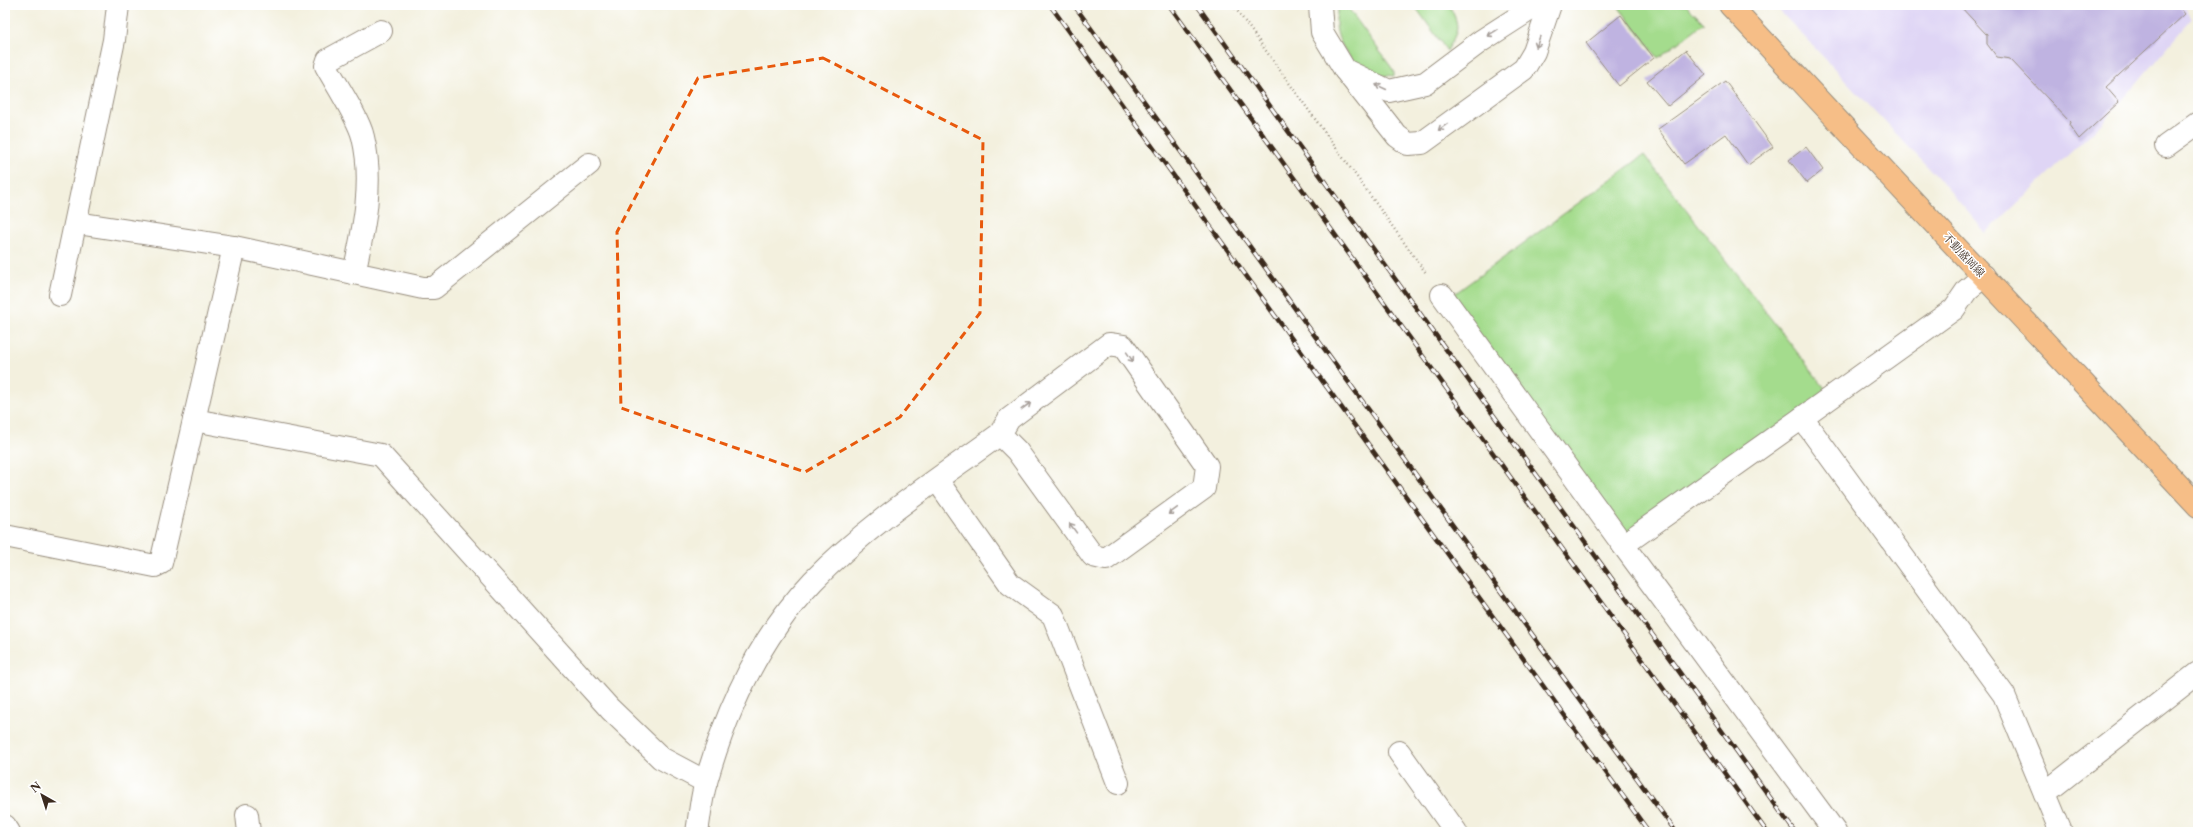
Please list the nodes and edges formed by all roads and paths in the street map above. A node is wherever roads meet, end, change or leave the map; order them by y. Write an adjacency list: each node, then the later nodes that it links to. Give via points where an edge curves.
1 (118, 5): 12 (street, via 114,40)
2 (1233, 5): 17 (path)
3 (1320, 5): 8 (street, via 1322,32)
4 (1537, 5): 8 (street, one-way to 8, via 1481,40 1425,83 1389,91)
5 (1550, 5): 8 (street, one-way to 8, via 1534,52 1524,69 1422,143 1408,144 1398,136)
6 (1730, 5): 15 (main road, 不動盛岡線)
7 (381, 31): 14 (street, via 328,60 326,66 363,136 367,172 367,210)
8 (1345, 70)
9 (2198, 123): 10 (street)
10 (2166, 146)
11 (589, 164): 14 (street, via 434,288 423,288)
12 (77, 223): 13 (street); 16 (street)
13 (234, 247): 14 (street); 19 (street)
14 (354, 273)
15 (1984, 276): 18 (street, via 1967,290 1954,309); 22 (main road, 不動盛岡線)
16 (60, 295)
17 (1442, 295): 24 (street)
18 (1802, 418): 24 (street); 29 (street, via 2004,695)
19 (194, 420): 23 (street, via 161,563 155,566); 27 (street, via 381,455 610,710 661,758)
20 (1000, 434): 20 (street, one-way to 20, via 1009,419 1109,344 1123,346 1207,466 1204,488 1106,559 1093,556 1016,451); 21 (street)
21 (937, 480): 27 (street, via 859,538 813,581 778,623 750,666 727,720); 28 (street, via 1010,584 1053,615)
22 (2198, 506)
23 (5, 536)
24 (1623, 545): 34 (street)
25 (2198, 673): 29 (street)
26 (1399, 752): 33 (street)
27 (706, 782): 32 (street)
28 (1118, 783)
29 (2045, 793): 35 (street)
30 (5, 826): 31 (street)
31 (9, 832)
32 (697, 832)
33 (1456, 832)
34 (1835, 832)
35 (2061, 832)

